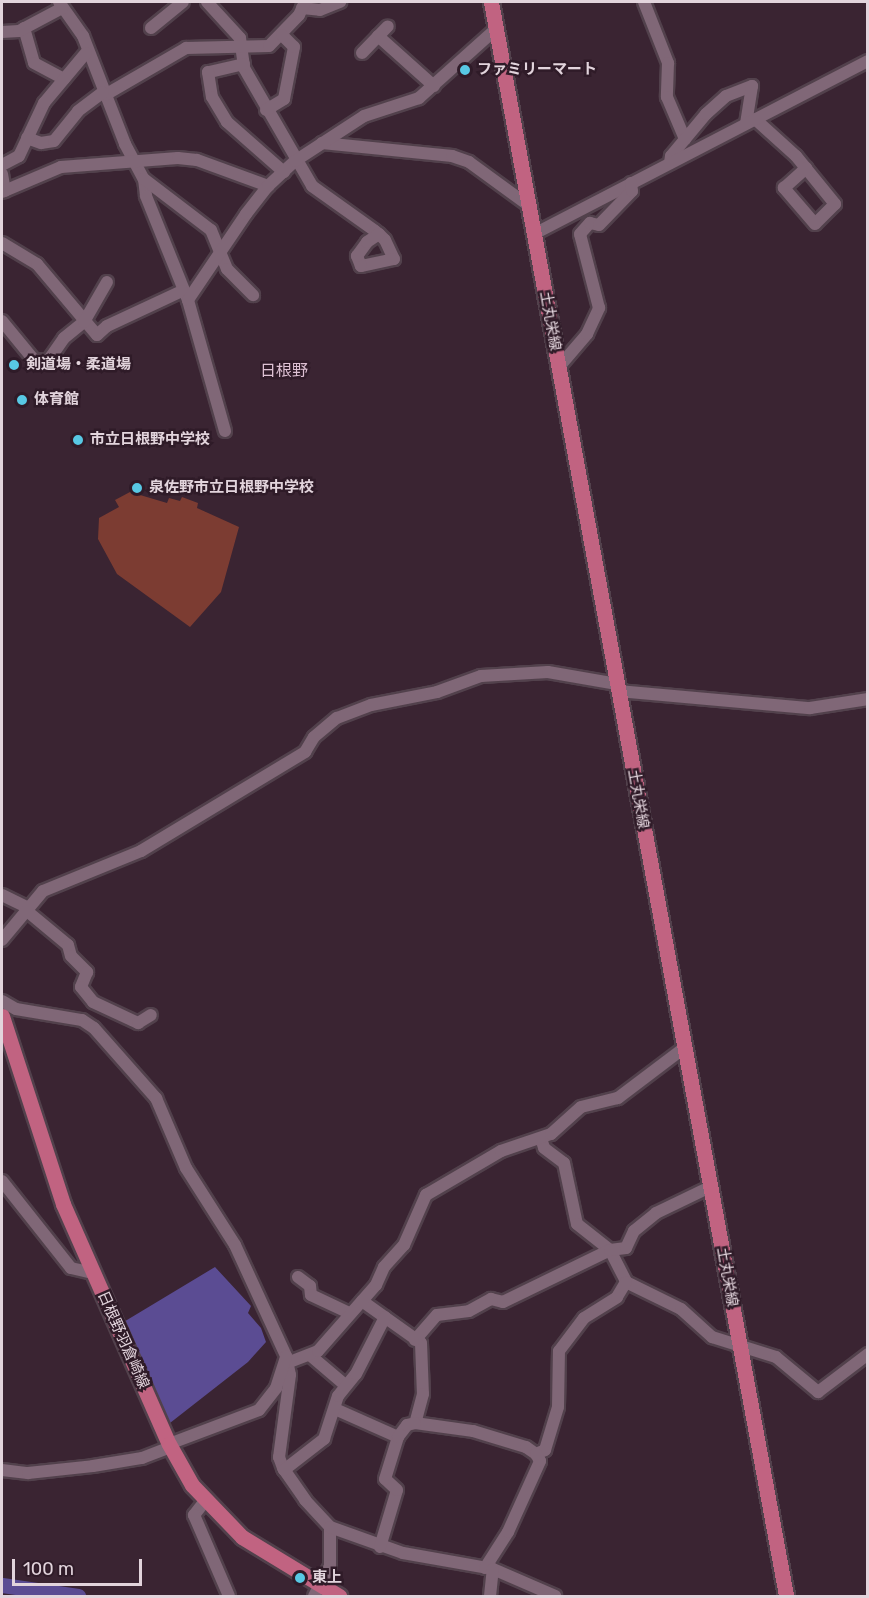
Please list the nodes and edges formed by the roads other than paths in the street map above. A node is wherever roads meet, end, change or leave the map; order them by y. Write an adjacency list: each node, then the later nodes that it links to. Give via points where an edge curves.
1 (183, 2): 10 (street)
2 (207, 2): 15 (street, via 240,38)
3 (340, 2): 7 (street, via 320,10)
4 (491, 2): 11 (main road, 土丸栄線)
5 (644, 2): 26 (street, via 668,63 667,97)
6 (60, 5): 9 (street); 16 (street, via 82,36)
7 (304, 5): 13 (street)
8 (388, 26): 14 (street)
9 (24, 28): 12 (street); 20 (street, via 34,63)
10 (151, 28)
11 (496, 29): 21 (street); 39 (main road, 土丸栄線)
12 (2, 32)
13 (282, 35): 15 (street, via 269,46); 23 (street, via 294,46 284,99)
14 (378, 36): 17 (street); 21 (street)
15 (241, 47): 19 (street); 22 (street, via 186,48)
16 (86, 53): 20 (street); 22 (street)
17 (362, 53)
18 (867, 61): 24 (street)
19 (244, 64): 23 (street); 33 (street, via 208,72 212,97 227,122)
20 (64, 79): 25 (street, via 44,103)
21 (434, 86): 27 (street, via 419,98 364,116)
22 (104, 94): 25 (street, via 78,111 54,141 41,143); 28 (street)
23 (266, 110): 29 (street)
24 (751, 121): 26 (street, via 752,86 726,96); 30 (street); 32 (street)
25 (27, 138): 31 (street, via 19,156)
26 (685, 139): 30 (street)
27 (322, 143): 29 (street); 39 (street, via 452,156 469,162)
28 (135, 161): 35 (street); 37 (street, via 197,160); 38 (street, via 61,167)
29 (295, 161): 33 (street); 40 (street, via 312,186)
30 (670, 163): 36 (street)
31 (2, 165)
32 (806, 168): 32 (street, via 784,188 815,224 835,204)
33 (284, 172): 37 (street)
34 (2, 174): 38 (street)
35 (144, 179): 43 (street, via 211,230); 45 (street, via 146,196)
36 (631, 183): 41 (street); 49 (street, via 632,191 599,225 590,223 580,234 578,240 599,308 587,334)
37 (268, 186): 43 (street)
38 (3, 191)
39 (528, 205): 41 (main road, 土丸栄線)
40 (379, 234)
41 (534, 234): 49 (main road, 土丸栄線)
42 (2, 243): 48 (street, via 38,264)
43 (220, 257): 45 (street); 46 (street)
44 (107, 282): 48 (street)
45 (185, 295): 48 (street, via 107,326 97,335); 50 (street)
46 (253, 296)
47 (2, 321): 48 (street, via 40,363 48,361 64,338)
48 (84, 322)
49 (558, 368): 51 (main road, 土丸栄線)
50 (225, 431)
51 (617, 688): 52 (street, via 810,708); 54 (street, via 548,672 481,676 437,692 371,705 337,718 314,737 305,752 141,851 43,891); 61 (main road, 土丸栄線)
52 (867, 699)
53 (2, 895): 54 (street)
54 (28, 909): 55 (street); 57 (street, via 68,945 71,956 87,972 81,987)
55 (2, 940)
56 (2, 1001): 60 (street, via 16,1009)
57 (93, 1002): 58 (street, via 138,1023); 60 (street)
58 (152, 1014)
59 (2, 1016): 66 (main road, 日根野羽倉崎線, via 63,1204)
60 (82, 1020): 76 (street, via 94,1028 156,1098 186,1168 235,1245)
61 (684, 1048): 62 (street, via 618,1098 581,1107 561,1128); 64 (main road, 土丸栄線)
62 (541, 1138): 65 (street, via 544,1148 564,1163 577,1224); 69 (street, via 501,1151 426,1195 404,1245)
63 (2, 1181): 66 (street, via 71,1268)
64 (710, 1187): 65 (street, via 656,1213 634,1232 626,1248); 73 (main road, 土丸栄線)
65 (609, 1250): 68 (street); 72 (street, via 503,1302 491,1299 469,1311 437,1315)
66 (93, 1273): 81 (main road, 日根野羽倉崎線)
67 (298, 1277): 70 (street, via 310,1286 311,1295)
68 (626, 1282): 73 (street, via 681,1309 712,1337); 82 (street, via 617,1297 585,1318 559,1351 558,1407 545,1450)
69 (362, 1301): 70 (street); 71 (street)
70 (349, 1313): 75 (street)
71 (386, 1317): 72 (street); 77 (street, via 356,1374)
72 (415, 1340): 79 (street, via 421,1343 423,1394)
73 (740, 1348): 74 (street, via 776,1357 818,1392); 94 (main road, 土丸栄線)
74 (867, 1354)
75 (311, 1356): 76 (street); 77 (street)
76 (287, 1360): 81 (street, via 276,1388 259,1410); 84 (street, via 290,1375 279,1457)
77 (344, 1384): 78 (street)
78 (335, 1409): 80 (street); 84 (street, via 324,1439)
79 (415, 1423): 80 (street, via 407,1425); 82 (street, via 473,1431 526,1447)
80 (398, 1437): 87 (street, via 385,1479 397,1490)
81 (170, 1446): 83 (street, via 142,1458 93,1466 28,1473); 85 (main road, 日根野羽倉崎線)
82 (536, 1454): 88 (street, via 540,1461)
83 (2, 1470)
84 (284, 1470): 86 (street)
85 (205, 1501): 89 (main road, 日根野羽倉崎線, via 242,1537); 90 (street, via 194,1515)
86 (330, 1527): 87 (street); 89 (street, via 332,1557)
87 (380, 1547): 88 (street)
88 (489, 1569): 92 (street); 93 (street)
89 (318, 1591): 91 (main road, 日根野羽倉崎線)
90 (229, 1596)
91 (339, 1596)
92 (490, 1596)
93 (555, 1596)
94 (786, 1596)

